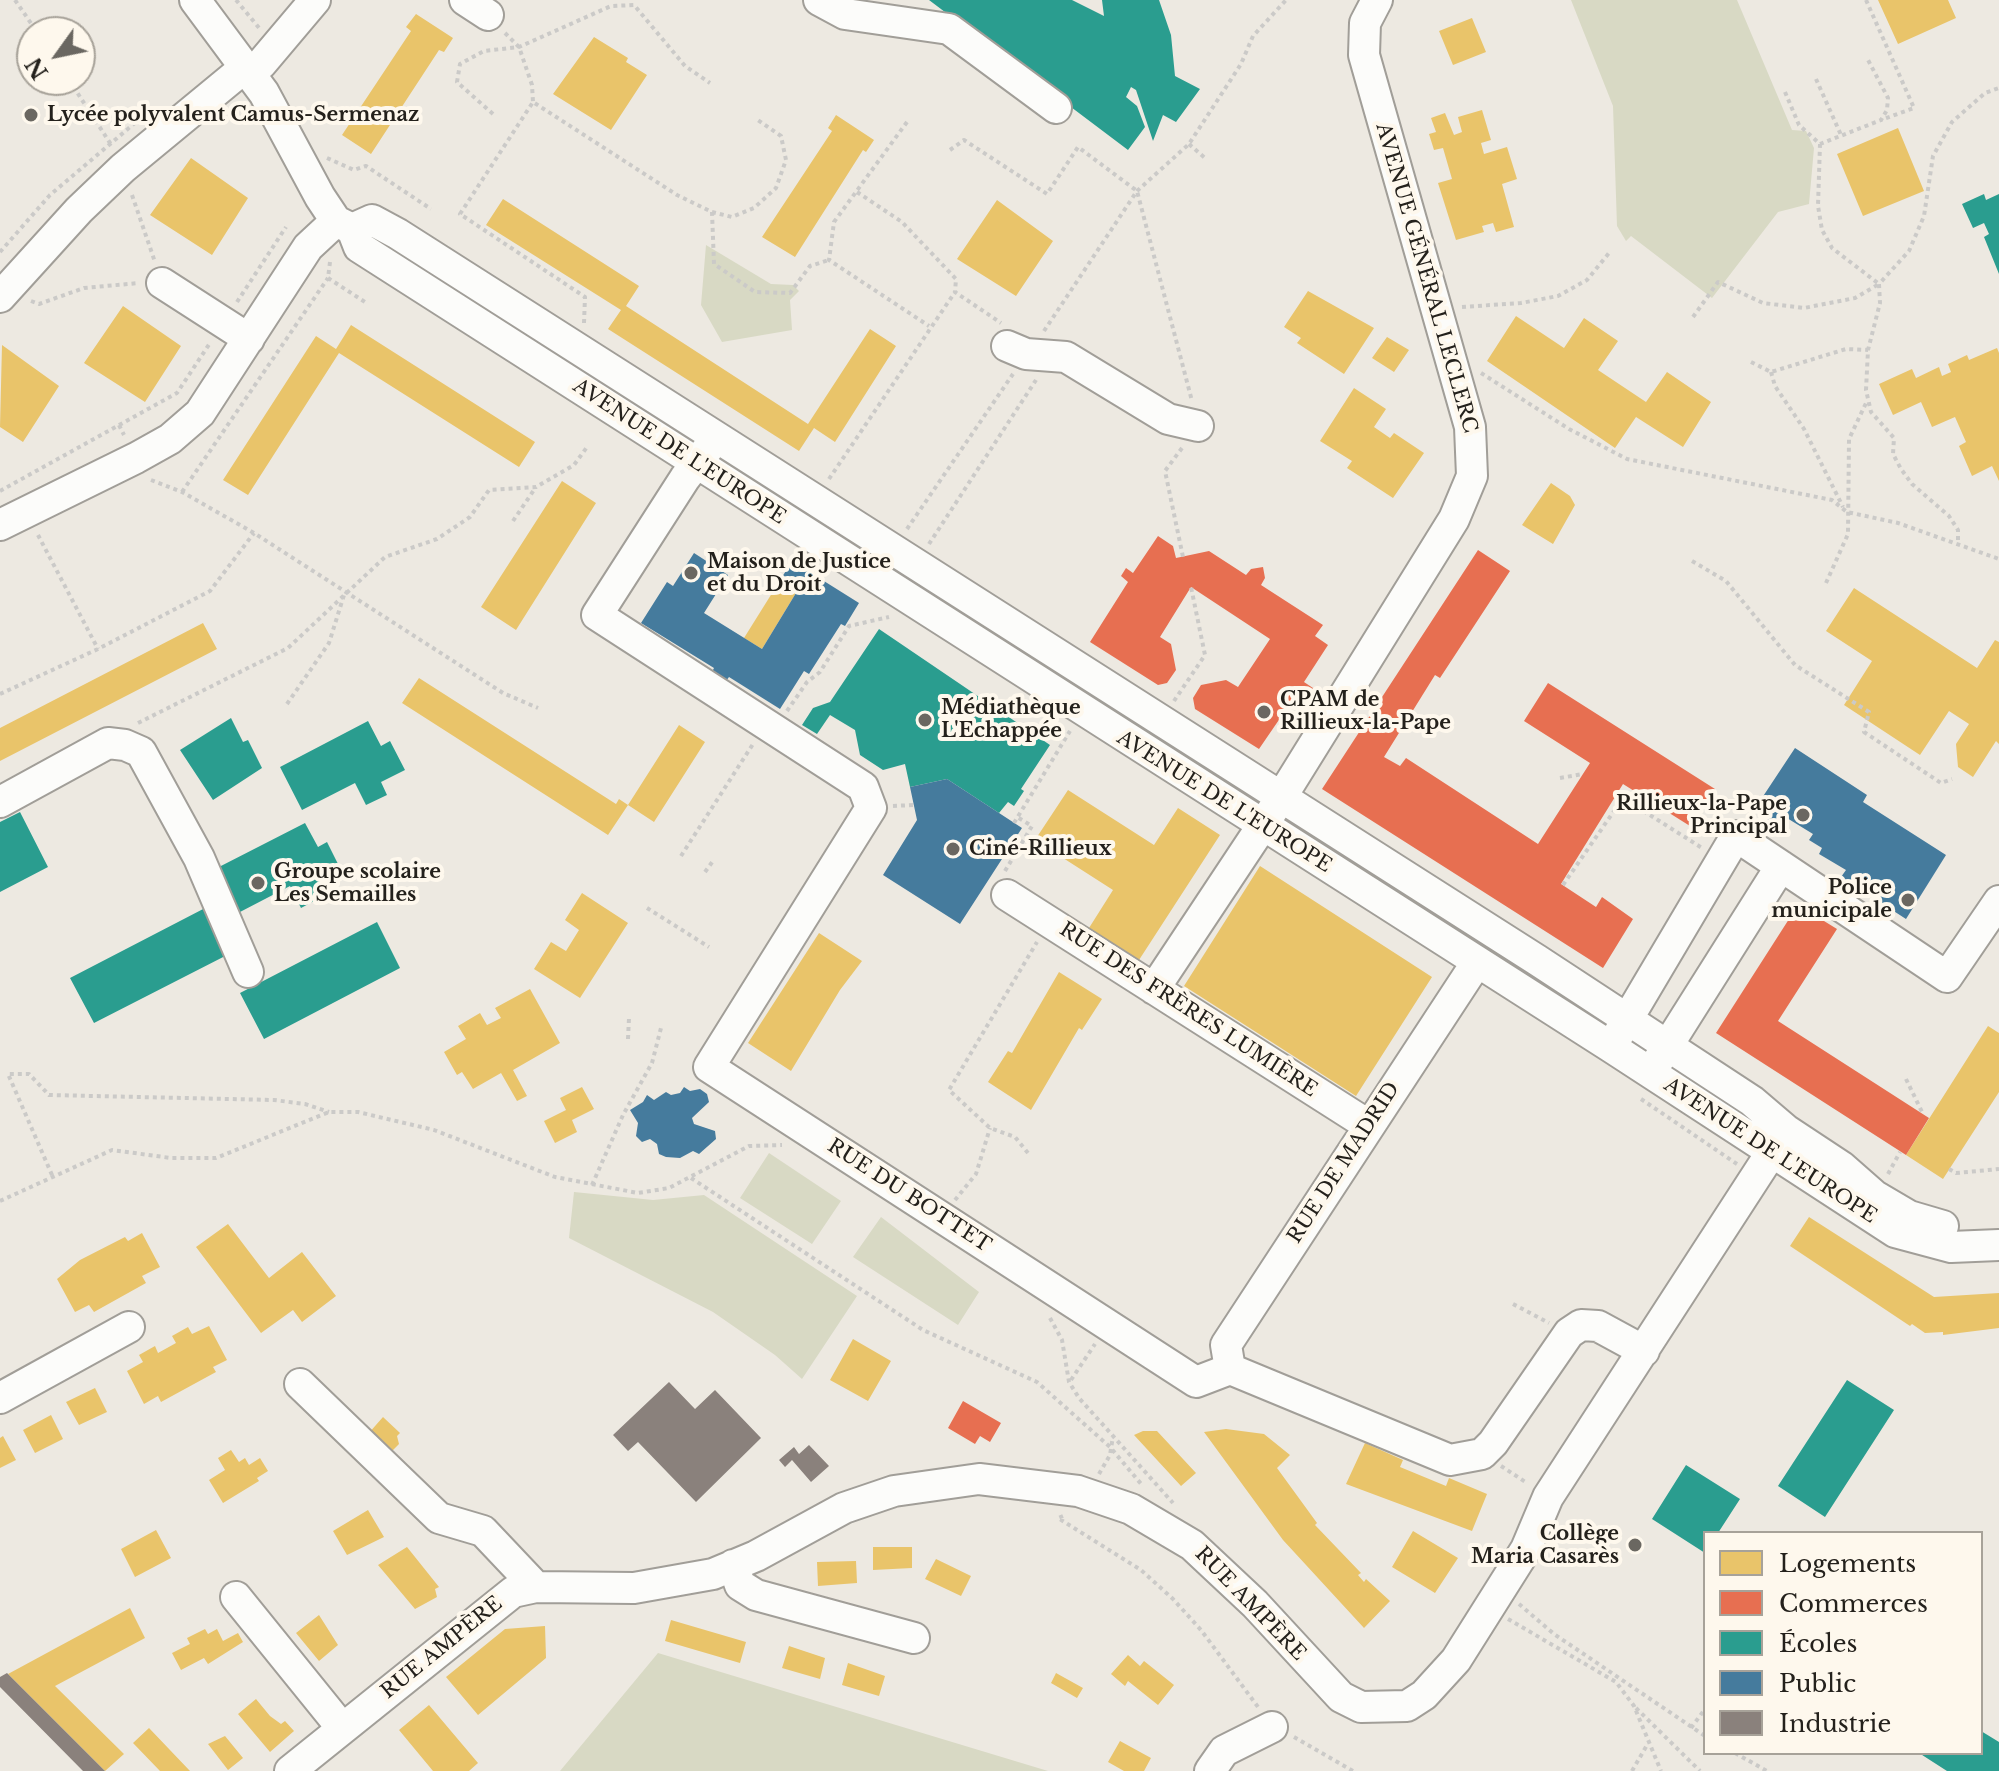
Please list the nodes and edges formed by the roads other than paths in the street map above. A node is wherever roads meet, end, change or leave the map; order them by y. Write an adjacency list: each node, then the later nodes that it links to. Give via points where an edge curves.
1 (195, 0): 5 (street, AVENUE DE L'EUROPE)
2 (315, 0): 5 (street, via 261,64)
3 (819, 0): 6 (street, via 845,14 949,29)
4 (1377, 0): 16 (street, AVENUE GÉNÉRAL LECLERC, via 1365,23 1364,55 1472,438 1472,476 1464,500)
5 (248, 70): 7 (street, AVENUE DE L'EUROPE); 9 (street, via 123,168 79,210)
6 (1056, 108)
7 (344, 225): 10 (street, via 308,247); 13 (street, AVENUE DE L'EUROPE, via 372,220 398,234); 14 (street, AVENUE DE L'EUROPE, via 359,247)
8 (162, 283): 10 (street)
9 (11, 298)
10 (249, 339): 15 (street, via 200,413 170,439)
11 (1023, 346): 12 (street, via 1066,357 1168,419)
12 (1198, 426)
13 (716, 438): 14 (street); 16 (street, AVENUE DE L'EUROPE)
14 (699, 465): 18 (street, AVENUE DE L'EUROPE); 35 (street, RUE DU BOTTET, via 685,478 597,615 863,787 871,808 709,1067 1196,1382)
15 (7, 519)
16 (1282, 796): 18 (street, AVENUE GÉNÉRAL LECLERC); 25 (street, AVENUE DE L'EUROPE)
17 (0, 802): 23 (street, via 108,743 141,752 199,858)
18 (1261, 825): 22 (street, AVENUE DE L'EUROPE); 24 (street, AVENUE GÉNÉRAL LECLERC)
19 (1781, 866): 21 (street, via 1947,977); 25 (street, via 1736,836); 27 (street)
20 (1004, 885): 24 (street, RUE DES FRÈRES LUMIÈRE)
21 (1999, 901)
22 (1477, 962): 26 (street, AVENUE DE L'EUROPE); 29 (street, RUE DE MADRID)
23 (248, 972)
24 (1154, 989): 29 (street, RUE DES FRÈRES LUMIÈRE)
25 (1627, 1020): 26 (street); 27 (street, AVENUE DE L'EUROPE)
26 (1611, 1047): 28 (street, AVENUE DE L'EUROPE)
27 (1667, 1047): 28 (street); 30 (street, AVENUE DE L'EUROPE, via 1752,1101)
28 (1651, 1073): 30 (street, AVENUE DE L'EUROPE)
29 (1368, 1125): 35 (street, RUE DE MADRID, via 1226,1345)
30 (1779, 1140): 31 (street, AVENUE DE L'EUROPE, via 1842,1167 1909,1216 1933,1225); 32 (street, AVENUE DE L'EUROPE, via 1895,1232 1951,1247); 34 (street, RUE AMPÈRE)
31 (1999, 1226)
32 (1999, 1245)
33 (129, 1327): 37 (street)
34 (1644, 1351): 35 (street, via 1598,1326 1581,1325 1569,1333 1482,1454 1450,1460); 38 (street, RUE AMPÈRE, via 1548,1497 1526,1549 1456,1660 1407,1706 1361,1707 1341,1697 1192,1545 1131,1509 1088,1493 979,1479 894,1491 844,1508)
35 (1230, 1369)
36 (300, 1384): 39 (street, via 439,1518 483,1531)
37 (0, 1398)
38 (733, 1565): 39 (street, RUE AMPÈRE, via 713,1574 634,1588); 41 (street, via 740,1585 756,1595)
39 (536, 1587): 43 (street, RUE AMPÈRE, via 503,1598)
40 (236, 1597): 43 (street)
41 (914, 1638)
42 (1272, 1727): 45 (street, via 1224,1751)
43 (342, 1728): 44 (street, RUE AMPÈRE)
44 (290, 1771)
45 (1210, 1771)

